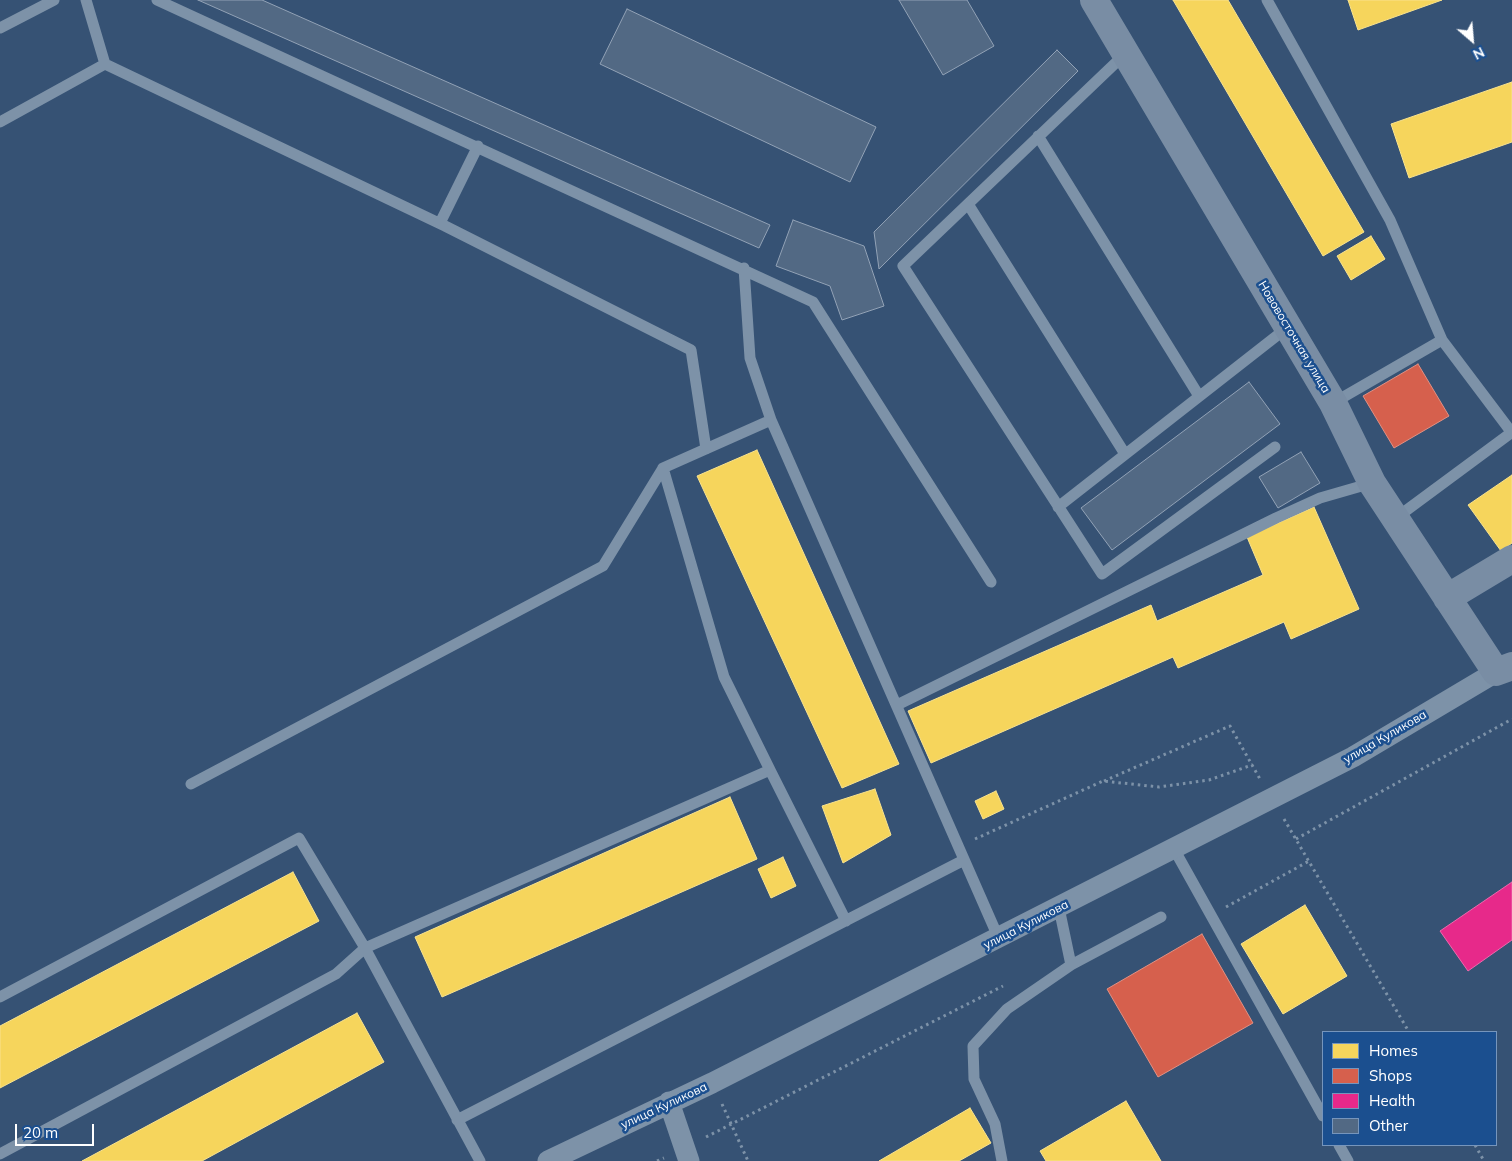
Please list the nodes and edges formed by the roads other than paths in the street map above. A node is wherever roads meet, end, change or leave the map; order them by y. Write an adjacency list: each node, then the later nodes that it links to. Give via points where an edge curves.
1 (54, 0): 6 (lane)
2 (86, 0): 8 (lane)
3 (157, 0): 11 (lane)
4 (1094, 0): 7 (main road, Нововосточная улица)
5 (1267, 0): 16 (lane, via 1390,220)
6 (0, 28)
7 (1126, 53): 10 (lane); 15 (main road, Нововосточная улица)
8 (105, 64): 9 (lane); 13 (lane)
9 (0, 122)
10 (1038, 136): 12 (lane); 17 (lane)
11 (478, 146): 13 (lane); 14 (lane)
12 (968, 204): 23 (lane); 26 (lane, via 903,266)
13 (440, 223): 22 (lane, via 691,350)
14 (744, 268): 19 (lane, via 750,358); 29 (lane, via 814,302)
15 (1288, 327): 17 (lane); 18 (main road, Нововосточная улица)
16 (1442, 340): 18 (lane); 20 (lane)
17 (1199, 396): 23 (lane)
18 (1333, 403): 25 (main road, Нововосточная улица)
19 (771, 420): 22 (lane); 32 (lane)
20 (1512, 433): 27 (lane)
21 (1275, 446): 26 (lane, via 1102,574)
22 (706, 449): 24 (lane)
23 (1125, 454): 26 (lane)
24 (663, 468): 33 (lane, via 724,677); 34 (lane, via 603,566)
25 (1372, 483): 27 (main road, Нововосточная улица); 32 (lane, via 1320,498 1276,518)
26 (1058, 507)
27 (1396, 518): 30 (main road, Нововосточная улица)
28 (1512, 559): 30 (main road)
29 (991, 582)
30 (1447, 598): 31 (main road, Нововосточная улица)
31 (1504, 669): 35 (street, улица Куликова, via 1353,756)
32 (897, 705): 36 (lane)
33 (770, 770): 39 (lane); 41 (lane)
34 (191, 784)
35 (1174, 849): 37 (street, улица Куликова); 45 (lane)
36 (964, 860): 39 (lane); 40 (lane)
37 (1059, 908): 40 (street, улица Куликова); 42 (lane)
38 (1161, 917): 42 (lane)
39 (846, 921): 46 (lane)
40 (999, 938): 44 (street, улица Куликова)
41 (365, 948): 43 (lane, via 299,838); 46 (lane); 48 (lane, via 336,974)
42 (1071, 965): 52 (lane, via 1007,1009 973,1046 974,1079 995,1124)
43 (0, 998)
44 (669, 1102): 49 (street); 51 (street, улица Куликова)
45 (1322, 1114)
46 (457, 1120): 50 (lane)
47 (1340, 1146): 53 (lane)
48 (0, 1154)
49 (687, 1154)
50 (480, 1161)
51 (548, 1161)
52 (1002, 1161)
53 (1348, 1161)

